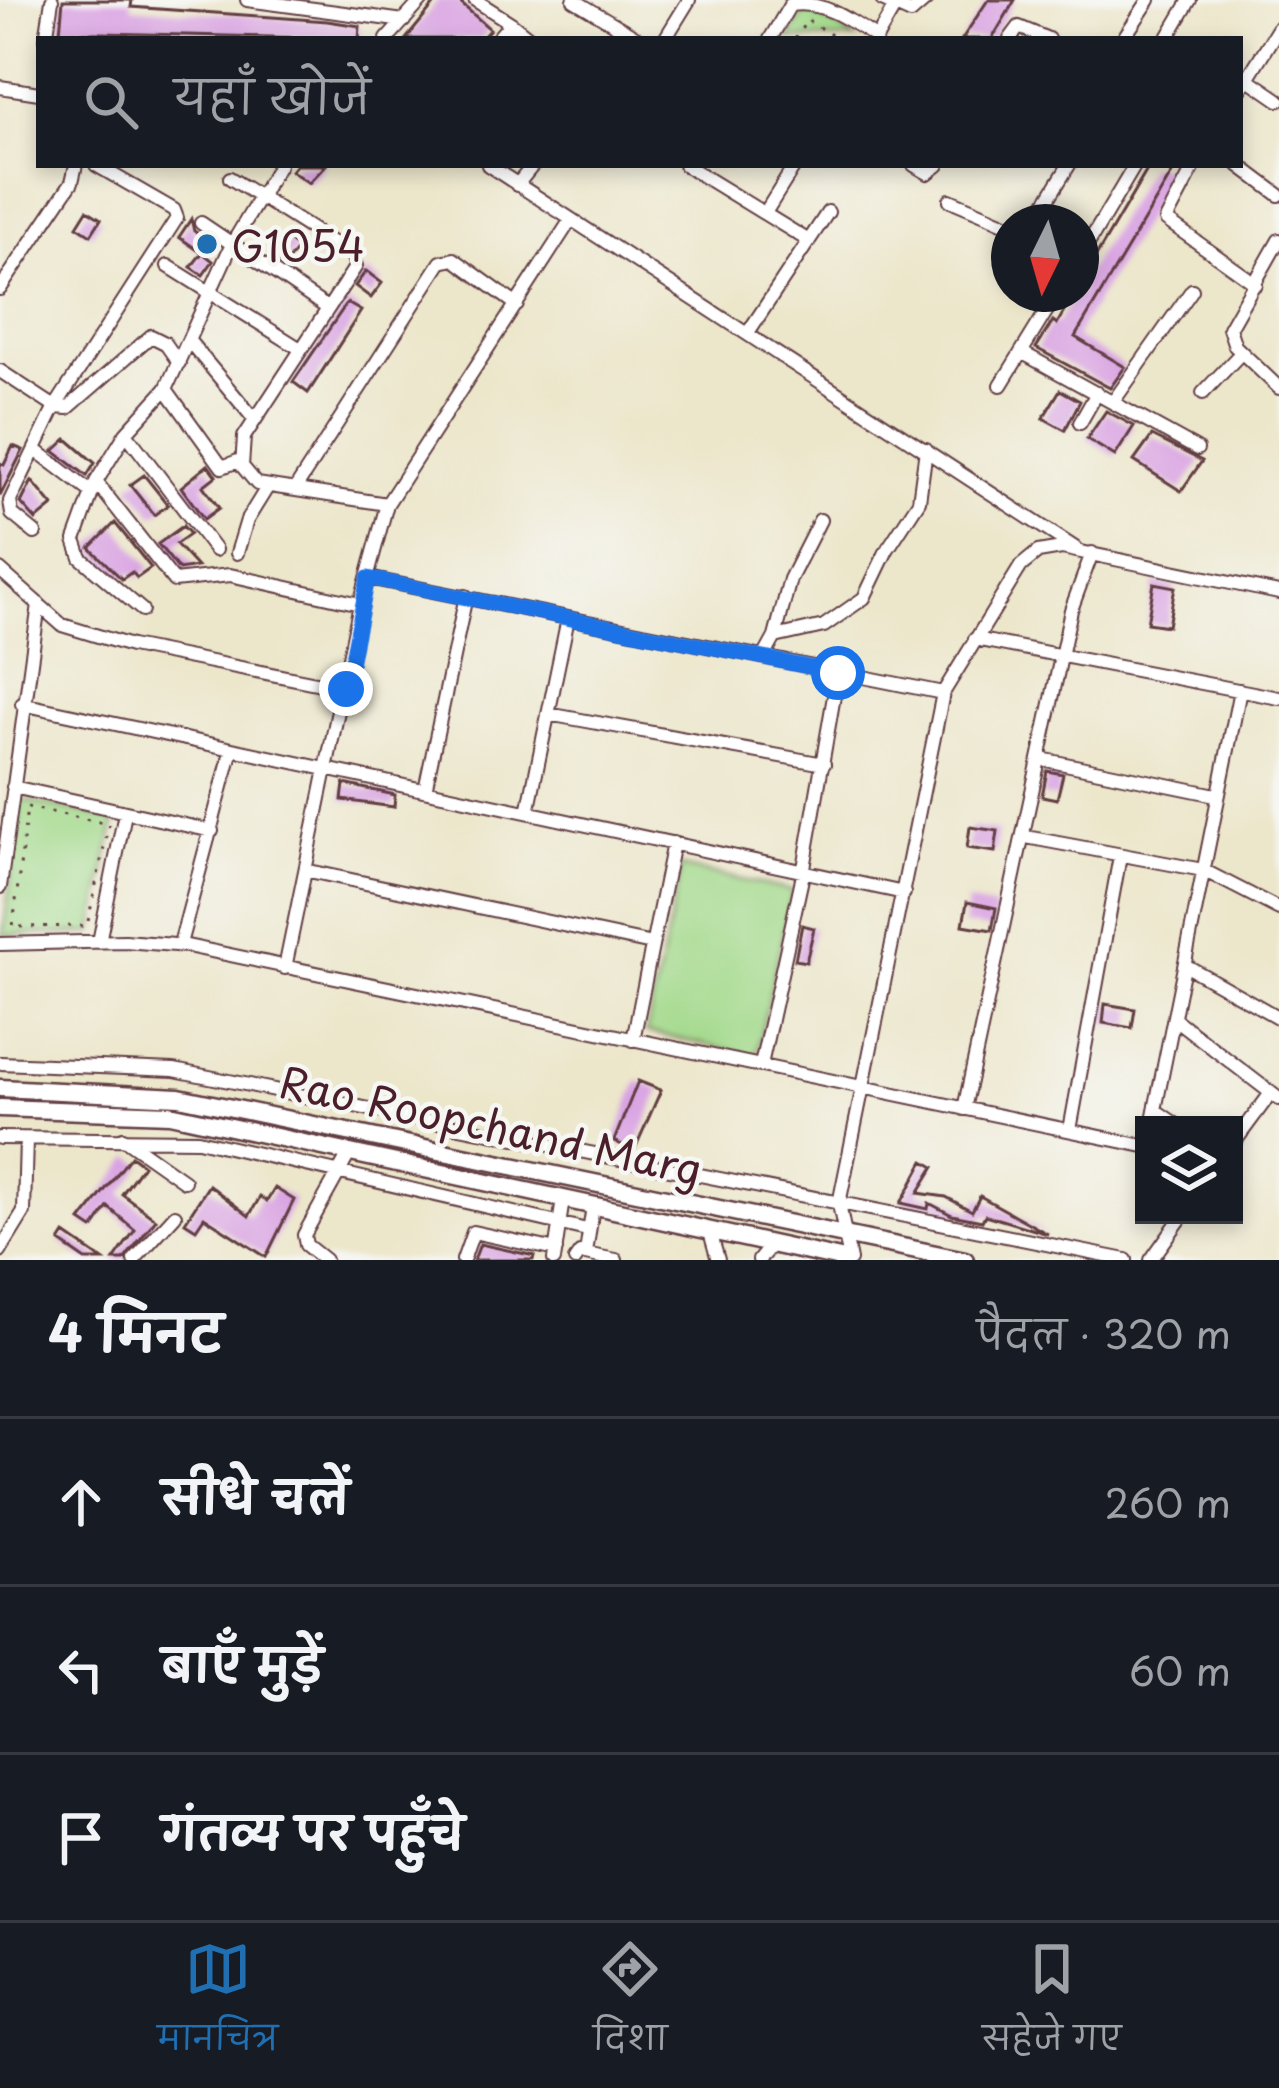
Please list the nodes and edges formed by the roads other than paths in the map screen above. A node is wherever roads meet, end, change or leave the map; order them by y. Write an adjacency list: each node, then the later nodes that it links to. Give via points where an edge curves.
1 (52, 0): 17 (street)
2 (247, 0): 11 (street)
3 (422, 0): 14 (street)
4 (476, 0): 15 (street)
5 (574, 0): 21 (street)
6 (688, 0): 22 (street)
7 (926, 0): 13 (street, via 911,13)
8 (1149, 0): 28 (street)
9 (1190, 0): 29 (street)
10 (824, 1): 23 (street, via 794,2); 24 (street)
11 (296, 3): 12 (street)
12 (330, 4): 14 (street)
13 (888, 4): 25 (street)
14 (404, 20): 18 (street)
15 (511, 23): 19 (street); 20 (street)
16 (1279, 27): 30 (street)
17 (46, 36)
18 (390, 36)
19 (500, 36)
20 (527, 36)
21 (629, 36)
22 (667, 36)
23 (772, 36)
24 (872, 36)
25 (877, 36)
26 (1012, 36): 27 (street, via 1019,27)
27 (1041, 36)
28 (1125, 36)
29 (1169, 36)
30 (1244, 84): 33 (street)
31 (0, 87): 32 (street)
32 (36, 93)
33 (1279, 100)
34 (75, 168): 62 (street)
35 (101, 168): 81 (street, via 177,218)
36 (278, 168): 47 (street)
37 (492, 168): 46 (street)
38 (531, 168): 46 (street)
39 (690, 168): 52 (street)
40 (793, 168): 52 (street)
41 (1067, 168): 50 (street)
42 (1133, 168): 56 (street)
43 (1193, 168): 61 (street, via 1166,220)
44 (1243, 168): 48 (street)
45 (230, 178): 47 (street)
46 (517, 185): 54 (street)
47 (257, 195): 59 (street); 66 (street, via 356,260)
48 (1279, 195)
49 (950, 200): 53 (street)
50 (1045, 204)
51 (828, 212): 58 (street)
52 (765, 213): 58 (street)
53 (991, 217)
54 (570, 221): 65 (street); 68 (street)
55 (201, 223): 59 (street)
56 (1099, 226)
57 (1279, 240): 61 (street)
58 (809, 241): 68 (street)
59 (232, 244): 64 (street); 66 (street)
60 (168, 266): 64 (street)
61 (1256, 284): 72 (street, via 1229,328)
62 (0, 290)
63 (1192, 290): 80 (street)
64 (208, 292): 69 (street); 70 (street)
65 (517, 305): 91 (street, via 454,259 442,262); 92 (street)
66 (326, 307): 70 (street)
67 (1046, 312): 71 (street)
68 (747, 334): 85 (street)
69 (189, 341): 73 (street); 82 (street)
70 (299, 348): 82 (street)
71 (1021, 352): 75 (street); 79 (street)
72 (1241, 353): 76 (street); 78 (street)
73 (179, 363): 77 (street); 81 (street, via 151,336 74,406)
74 (0, 371): 81 (street)
75 (1001, 385)
76 (1279, 388)
77 (166, 389): 84 (street); 88 (street, via 222,467)
78 (1203, 392)
79 (1097, 393): 80 (street); 83 (street)
80 (1113, 401): 86 (street)
81 (55, 407): 87 (street)
82 (255, 420): 88 (street)
83 (1080, 423)
84 (126, 434): 90 (street); 95 (street)
85 (926, 449): 96 (street); 106 (street, via 919,501 864,598 824,626)
86 (1196, 449)
87 (37, 451): 90 (street); 94 (street, via 9,507)
88 (241, 460): 89 (street, via 249,478)
89 (268, 486): 91 (street); 97 (street)
90 (94, 487): 103 (street, via 174,580 230,575); 104 (street, via 76,549)
91 (295, 490): 92 (street)
92 (388, 504): 99 (street)
93 (820, 520): 106 (street, via 790,579)
94 (35, 533)
95 (215, 550)
96 (1085, 551): 100 (street); 107 (street, via 1049,548 1030,556); 108 (street)
97 (237, 553)
98 (0, 570): 102 (street)
99 (368, 578): 101 (street); 103 (street)
100 (1279, 593)
101 (466, 596): 105 (street); 122 (street)
102 (39, 604): 111 (street, via 62,625 131,646); 115 (street)
103 (360, 604): 111 (street)
104 (142, 610)
105 (568, 618): 109 (street); 116 (street)
106 (775, 637): 109 (street)
107 (975, 638): 108 (street); 113 (street)
108 (1063, 653): 112 (street); 118 (street)
109 (764, 657): 110 (street)
110 (838, 673): 113 (street); 119 (street)
111 (346, 689): 120 (street)
112 (1240, 690): 114 (street); 123 (street)
113 (943, 693): 134 (street)
114 (1279, 698)
115 (22, 704): 117 (street); 121 (street)
116 (548, 714): 119 (street); 124 (street)
117 (232, 749): 120 (street); 126 (street)
118 (1041, 759): 123 (street); 127 (street)
119 (824, 764): 132 (street)
120 (328, 770): 122 (street); 131 (street)
121 (13, 787): 125 (street); 133 (street)
122 (425, 790): 124 (street)
123 (1216, 795): 130 (street)
124 (528, 812): 128 (street)
125 (125, 813): 126 (street); 136 (street)
126 (212, 831): 138 (street)
127 (1026, 837): 129 (street); 151 (street)
128 (673, 843): 132 (street); 139 (street)
129 (1120, 856): 130 (street); 153 (street)
130 (1203, 870): 135 (street); 140 (street)
131 (309, 871): 139 (street); 141 (street)
132 (803, 874): 134 (street); 146 (street)
133 (0, 887)
134 (904, 893): 147 (street)
135 (1279, 909)
136 (99, 942): 137 (street); 138 (street)
137 (0, 944)
138 (180, 944): 141 (street)
139 (652, 944): 144 (street)
140 (1185, 965): 142 (street); 143 (street)
141 (285, 968): 144 (street)
142 (1279, 1018)
143 (1176, 1020): 149 (street); 152 (street)
144 (633, 1040): 146 (street)
145 (0, 1063): 163 (street, via 174,1070)
146 (761, 1065): 147 (street)
147 (861, 1087): 151 (street); 163 (street)
148 (0, 1088): 170 (main road, Rao Roopchand Marg, via 179,1097)
149 (1275, 1096): 154 (street)
150 (0, 1108): 159 (main road, Rao Roopchand Marg, via 170,1114)
151 (964, 1109): 153 (street)
152 (1153, 1116)
153 (1070, 1130): 158 (street)
154 (1243, 1133)
155 (0, 1138): 157 (street)
156 (123, 1138): 157 (street); 160 (street, via 198,1140); 161 (street)
157 (26, 1139): 172 (street, via 24,1212)
158 (1135, 1144)
159 (350, 1154): 160 (street); 162 (main road, Rao Roopchand Marg)
160 (339, 1174): 167 (street); 176 (street, via 304,1235)
161 (184, 1181)
162 (563, 1199): 164 (main road, Rao Roopchand Marg); 167 (street)
163 (839, 1204): 170 (street); 183 (street)
164 (592, 1206): 168 (street); 169 (main road, Rao Roopchand Marg)
165 (176, 1216): 175 (street)
166 (1177, 1224): 184 (street)
167 (559, 1226): 168 (street); 173 (street)
168 (587, 1230): 174 (street)
169 (710, 1232): 171 (main road, Rao Roopchand Marg); 179 (street)
170 (842, 1234): 181 (street); 182 (main road, Rao Roopchand Marg)
171 (772, 1244): 180 (street); 181 (main road, Rao Roopchand Marg)
172 (0, 1251)
173 (555, 1255): 177 (street, via 473,1232)
174 (581, 1257): 178 (street)
175 (134, 1260)
176 (326, 1260)
177 (463, 1260)
178 (616, 1260)
179 (718, 1260)
180 (759, 1260)
181 (848, 1260)
182 (965, 1260)
183 (1126, 1260)
184 (1151, 1260)

